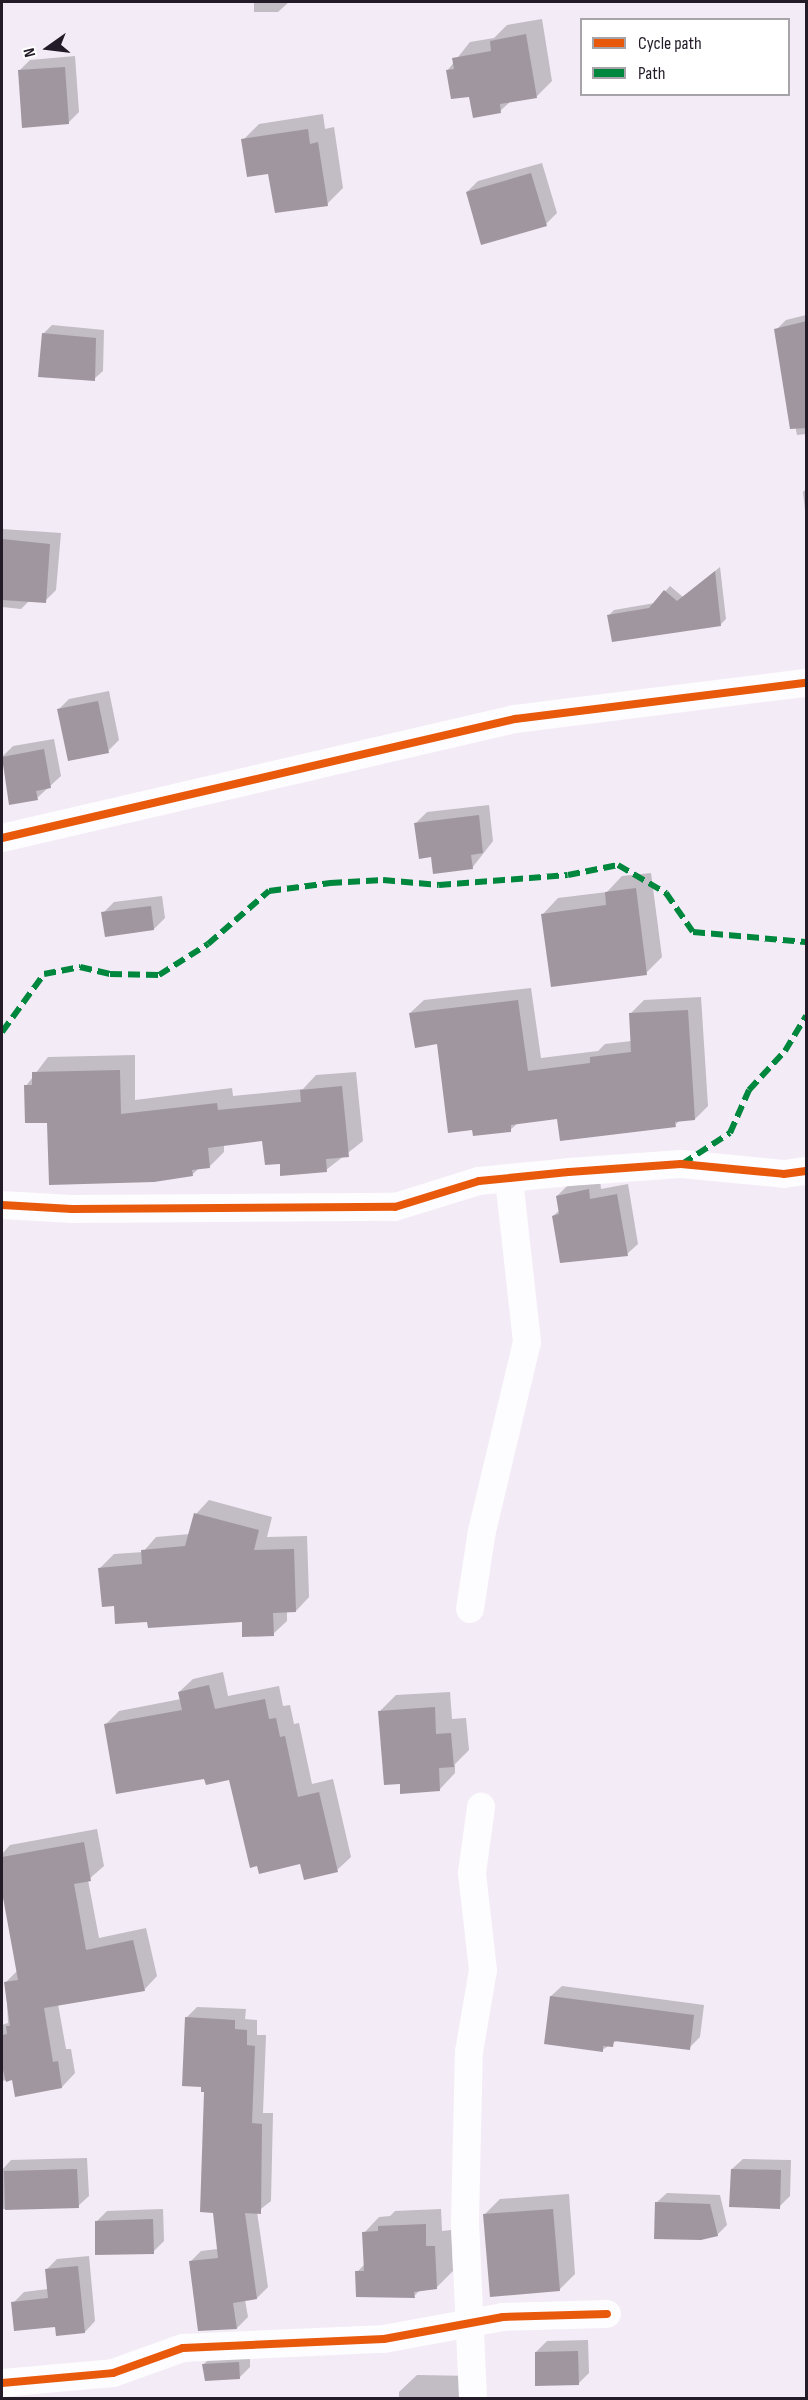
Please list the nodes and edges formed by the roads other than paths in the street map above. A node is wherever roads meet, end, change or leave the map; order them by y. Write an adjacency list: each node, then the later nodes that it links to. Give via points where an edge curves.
1 (807, 683): 2 (street, via 515,719)
2 (2, 838)
3 (807, 1171): 4 (street, via 784,1174 681,1164)
4 (509, 1178): 5 (street, via 479,1181 395,1207 72,1209); 6 (street, via 527,1342 482,1531)
5 (2, 1205)
6 (470, 1609)
7 (481, 1807): 9 (street, via 472,1873 483,1970 469,2052 465,2223)
8 (607, 2314): 9 (street, via 503,2317)
9 (472, 2322): 10 (street, via 384,2338 183,2348 113,2373); 11 (street)
10 (2, 2383)
11 (473, 2398)

